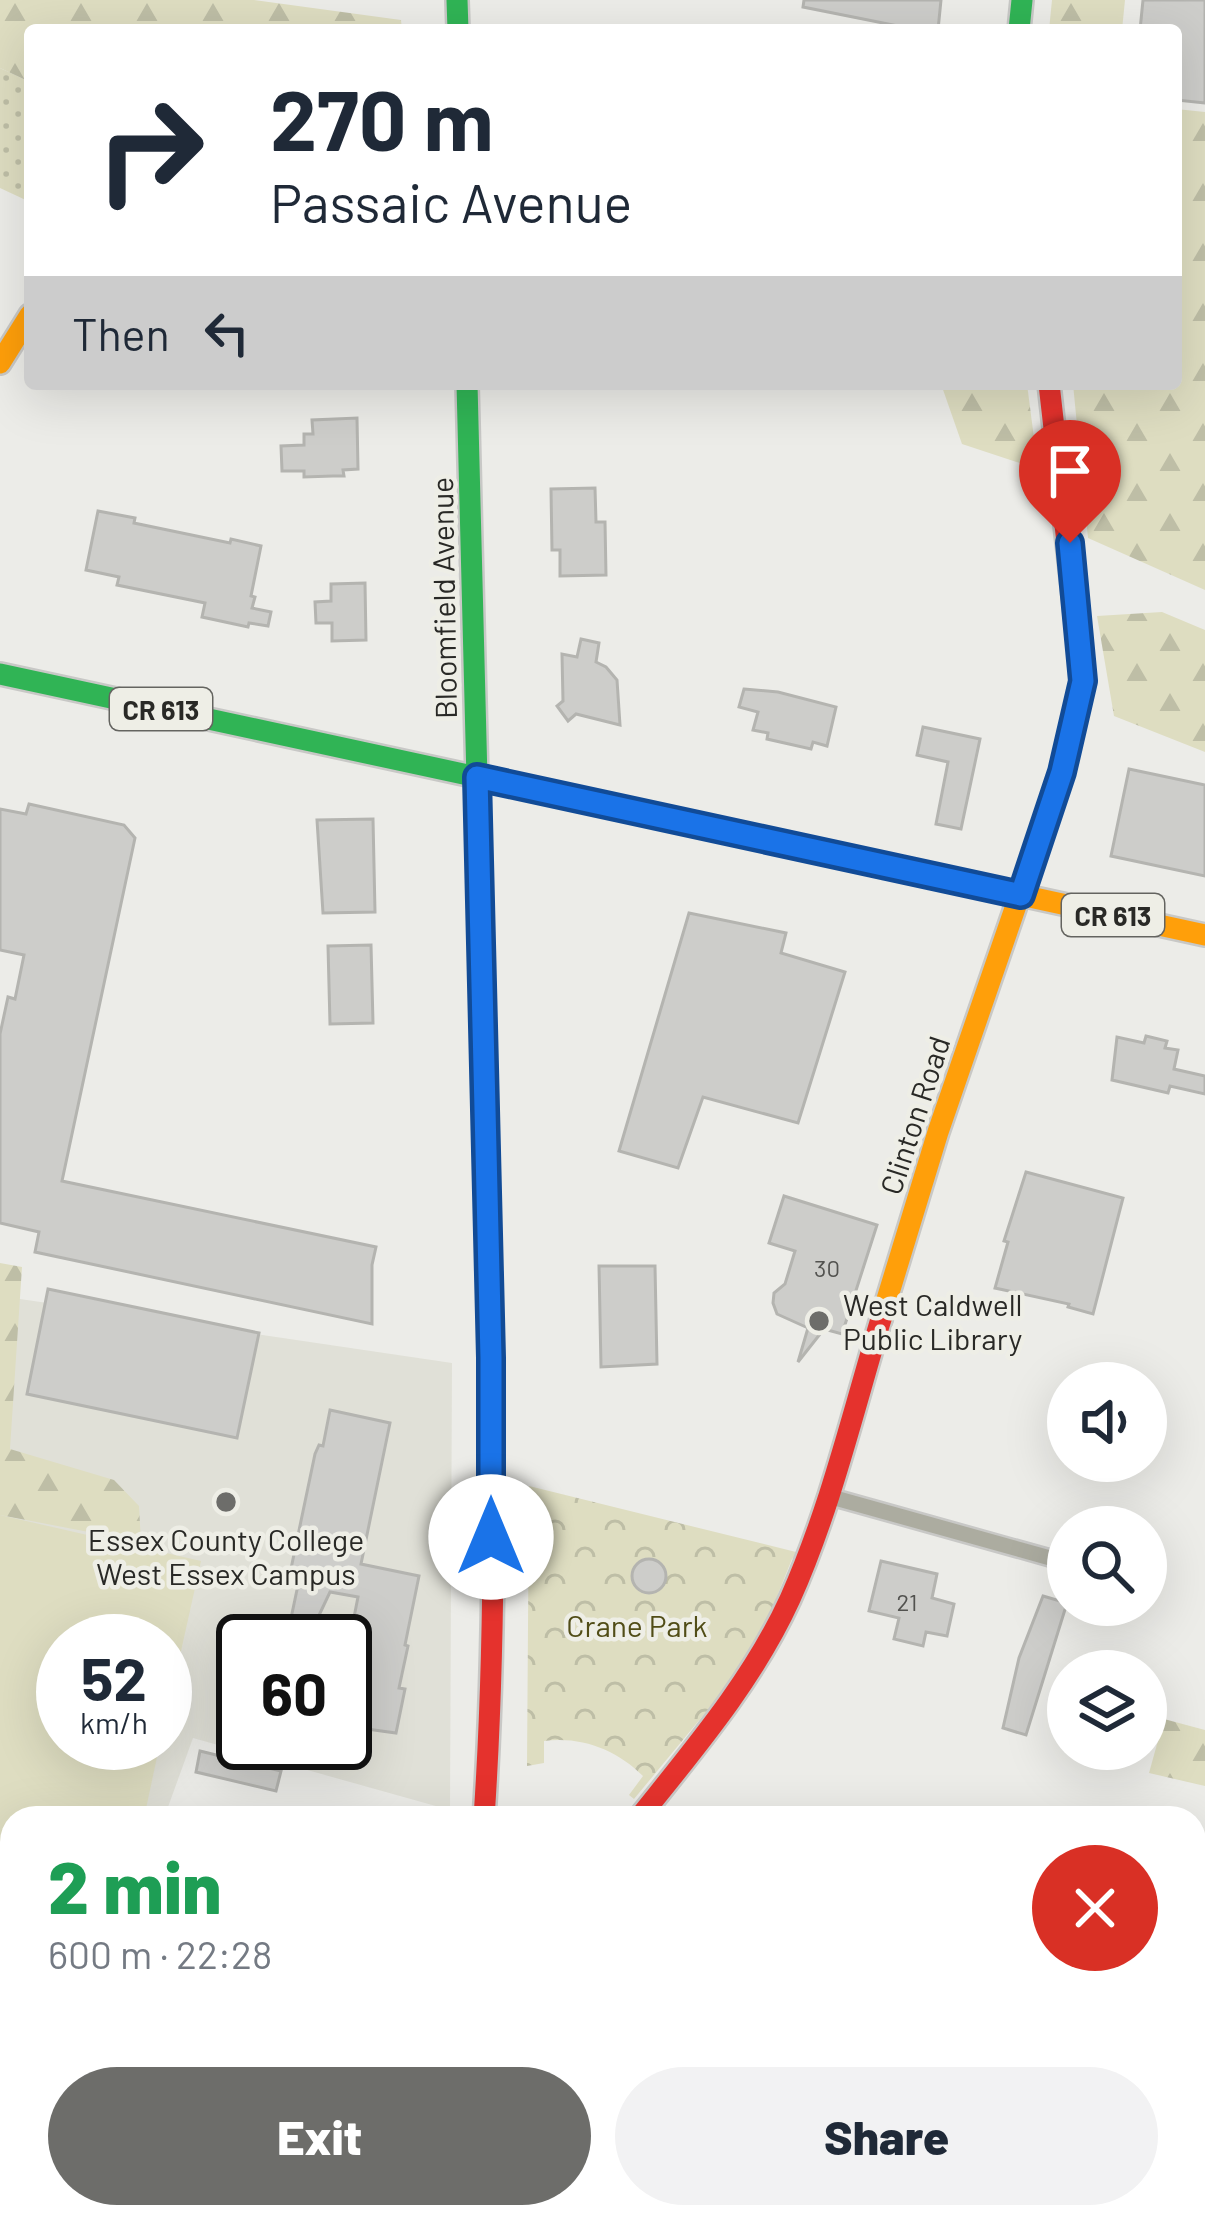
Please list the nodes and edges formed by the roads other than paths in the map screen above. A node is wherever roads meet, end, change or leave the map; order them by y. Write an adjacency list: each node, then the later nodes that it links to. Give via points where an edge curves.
1 (24, 325): 2 (main road)
2 (0, 363)
3 (467, 390): 6 (main road, Bloomfield Avenue)
4 (1050, 390): 7 (main road, Clinton Road, via 1083,681)
5 (0, 674): 6 (main road, CR 613)
6 (477, 777): 7 (main road, CR 613); 11 (main road, Bloomfield Avenue, via 491,1358)
7 (1021, 895): 8 (main road, CR 613); 9 (main road, Clinton Road, via 938,1132)
8 (1205, 935)
9 (828, 1496): 10 (street); 12 (main road, Clinton Road, via 769,1640 702,1743)
10 (1047, 1557)
11 (485, 1806)
12 (649, 1806)

